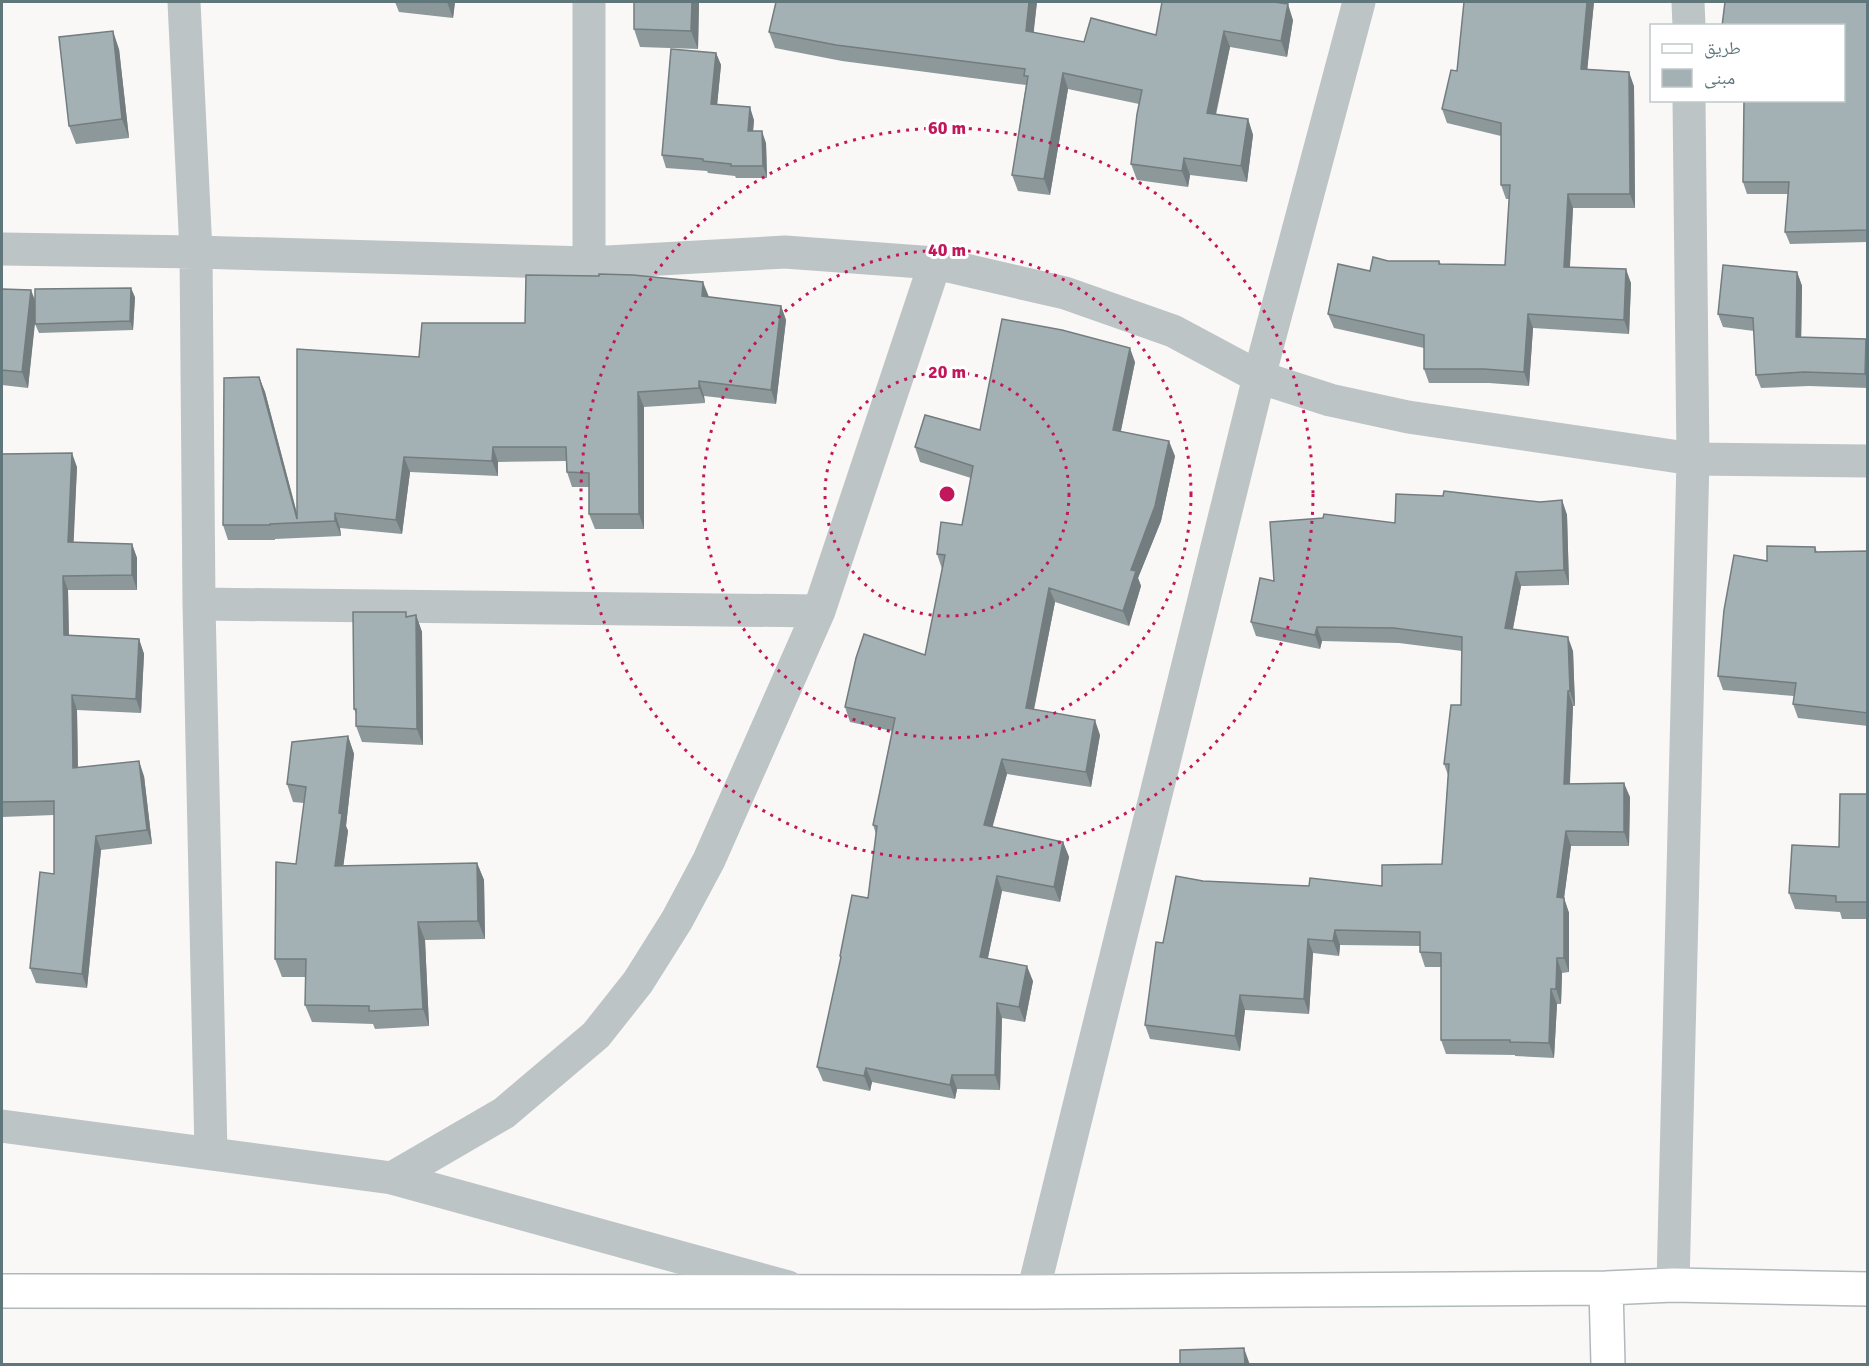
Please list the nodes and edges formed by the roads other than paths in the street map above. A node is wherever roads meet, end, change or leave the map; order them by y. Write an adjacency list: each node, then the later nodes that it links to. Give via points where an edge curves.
1 (184, 2): 8 (street)
2 (589, 2): 9 (street)
3 (1354, 2): 11 (street)
4 (1688, 2): 5 (street)
5 (1689, 24)
6 (1689, 102): 12 (street)
7 (2, 249): 8 (street)
8 (196, 252): 9 (street); 14 (street)
9 (589, 263): 10 (street, via 785,252)
10 (935, 263): 11 (street, via 1065,293 1173,331); 15 (street)
11 (1259, 377): 12 (street, via 1330,400 1408,417); 24 (street)
12 (1693, 459): 13 (street); 19 (street)
13 (1868, 461)
14 (200, 604): 15 (street); 17 (street)
15 (819, 611): 18 (street, via 709,860 638,982 596,1035 504,1113)
16 (2, 1126): 17 (street)
17 (211, 1154): 18 (street)
18 (392, 1178): 23 (street)
19 (1673, 1286): 20 (main road); 21 (main road)
20 (1606, 1288): 24 (main road); 25 (main road)
21 (1868, 1288)
22 (2, 1291): 23 (main road)
23 (803, 1291): 24 (main road)
24 (1033, 1292)
25 (1608, 1365)

